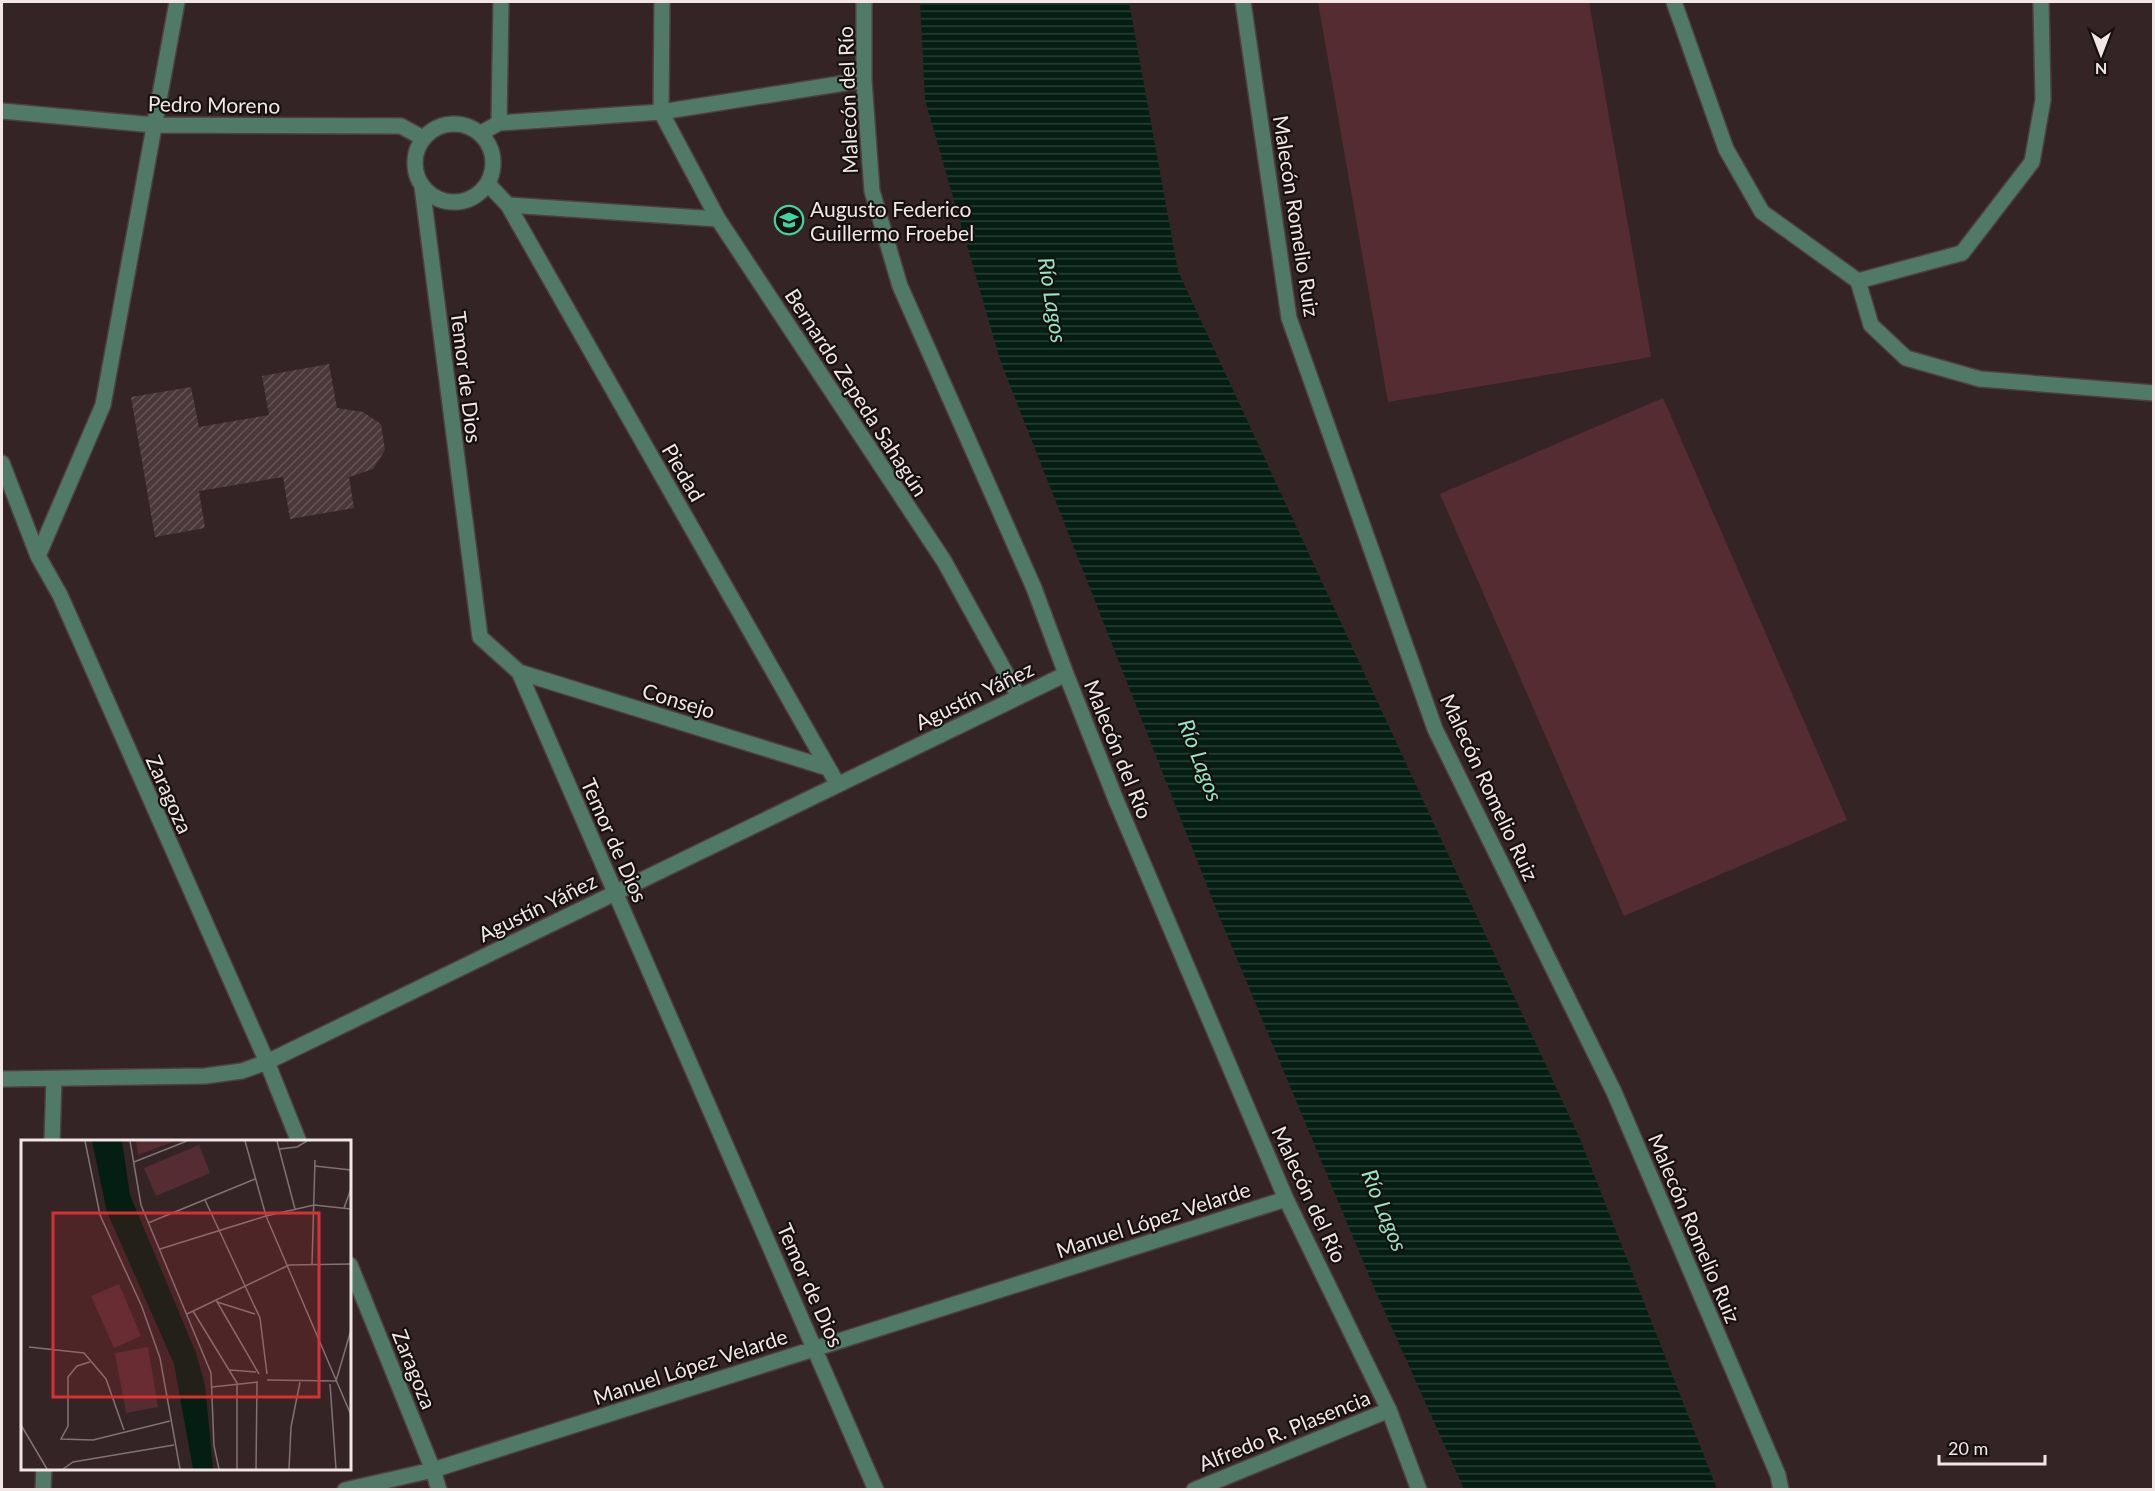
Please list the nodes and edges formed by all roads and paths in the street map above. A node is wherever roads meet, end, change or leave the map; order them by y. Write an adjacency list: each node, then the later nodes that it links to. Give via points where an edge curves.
1 (177, 2): 12 (street)
2 (501, 2): 11 (street)
3 (662, 2): 10 (street)
4 (864, 2): 8 (street, Malecón del Río)
5 (1243, 2): 46 (street, Malecón Romelio Ruiz, via 1289,318 1435,729 1614,1092 1778,1475)
6 (1674, 2): 19 (street, via 1726,149 1762,212)
7 (2042, 2): 19 (street, via 2043,100 2032,162 1962,253)
8 (864, 80): 10 (street); 24 (street, Malecón del Río, via 872,191 900,286 1034,588)
9 (2, 111): 12 (street, Pedro Moreno)
10 (661, 112): 11 (street); 18 (street, Bernardo Zepeda Sahagún)
11 (499, 123): 13 (street)
12 (154, 125): 14 (street, Pedro Moreno, via 401,126); 22 (street, via 103,405)
13 (481, 134): 14 (street, via 458,123 433,129); 15 (street, via 494,157)
14 (423, 138): 16 (street, via 415,161)
15 (488, 184): 16 (street, via 468,200 456,202 431,195); 17 (street, Piedad)
16 (422, 186): 23 (street, Temor de Dios, via 480,637)
17 (508, 204): 18 (street); 26 (street, Piedad)
18 (718, 219): 25 (street, Bernardo Zepeda Sahagún, via 944,561)
19 (1858, 282): 20 (street, via 1871,325 1906,358 1980,379)
20 (2154, 393)
21 (2, 464): 22 (street, Zaragoza)
22 (38, 556): 29 (street, Zaragoza, via 60,595)
23 (519, 672): 26 (street, Consejo); 28 (street, Temor de Dios)
24 (1066, 674): 25 (street, Agustín Yáñez); 34 (street, Malecón del Río)
25 (1018, 697): 27 (street, Agustín Yáñez)
26 (828, 768): 27 (street, Piedad)
27 (838, 785): 28 (street, Agustín Yáñez)
28 (615, 892): 29 (street, Agustín Yáñez); 36 (street, Temor de Dios)
29 (267, 1062): 30 (street, Agustín Yáñez, via 243,1071 205,1076); 33 (street, Zaragoza)
30 (54, 1078): 31 (street, Agustín Yáñez); 32 (street)
31 (2, 1079)
32 (52, 1140)
33 (298, 1140)
34 (1286, 1199): 36 (street, Manuel López Velarde); 37 (street, Malecón del Río)
35 (351, 1267): 39 (street, Zaragoza)
36 (816, 1348): 39 (street, Manuel López Velarde); 43 (street, Temor de Dios)
37 (1389, 1410): 44 (street, Alfredo R. Plasencia); 45 (street, Malecón del Río)
38 (44, 1470): 40 (street)
39 (433, 1470): 41 (street, Manuel López Velarde); 42 (street, Zaragoza)
40 (43, 1490)
41 (345, 1490)
42 (439, 1490)
43 (876, 1490)
44 (1194, 1490)
45 (1419, 1490)
46 (1781, 1490)

